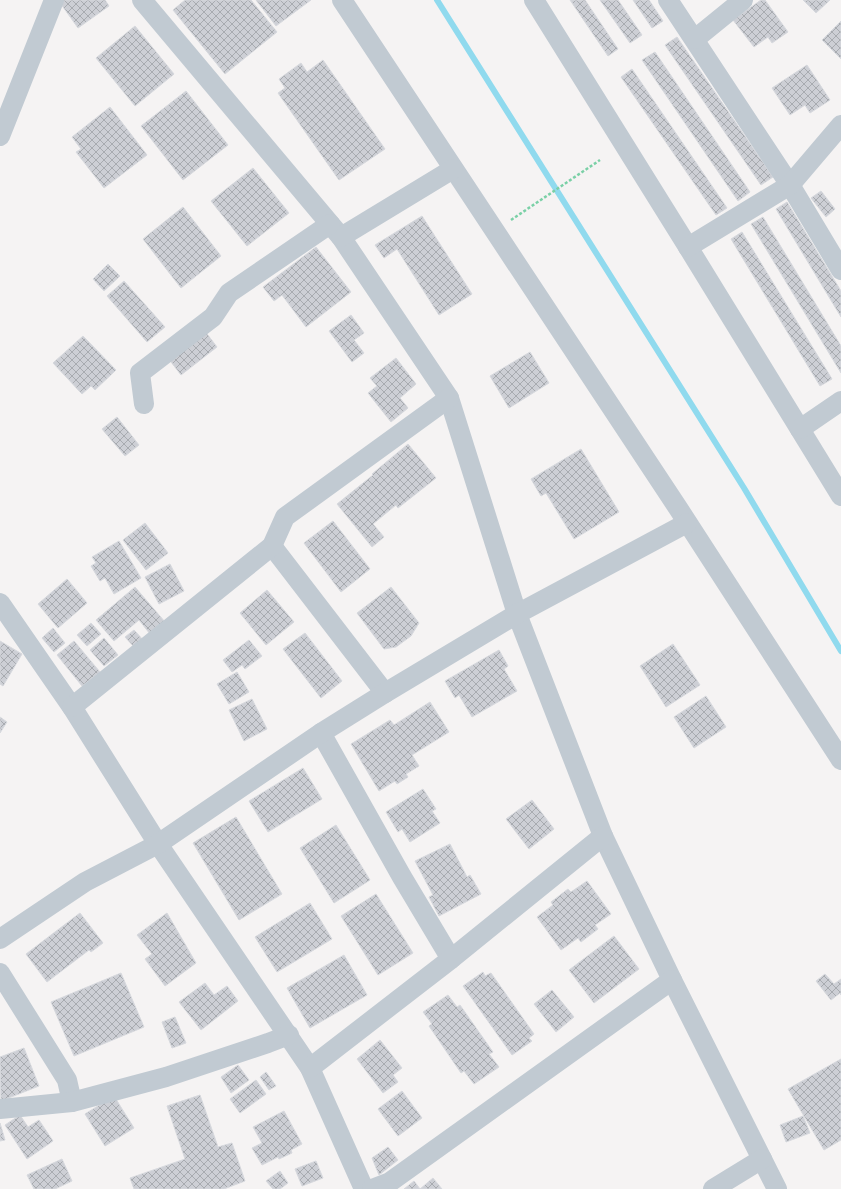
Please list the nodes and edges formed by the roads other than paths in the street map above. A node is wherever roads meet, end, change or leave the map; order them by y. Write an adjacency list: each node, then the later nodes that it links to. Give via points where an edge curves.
1 (54, 0): 9 (street)
2 (142, 0): 12 (street)
3 (342, 0): 10 (street)
4 (534, 0): 13 (street)
5 (668, 0): 7 (street)
6 (743, 0): 7 (street)
7 (694, 39): 11 (street)
8 (841, 125): 11 (street)
9 (0, 136)
10 (453, 169): 12 (street); 20 (street)
11 (790, 185): 13 (street); 14 (street)
12 (336, 231): 15 (street); 17 (street, via 229,293 213,318 140,373)
13 (688, 247): 18 (street)
14 (841, 270)
15 (449, 398): 21 (street, via 285,516); 23 (street)
16 (841, 401): 18 (street)
17 (144, 404)
18 (800, 429): 19 (street)
19 (841, 496)
20 (687, 523): 23 (street); 27 (street)
21 (272, 546): 24 (street); 25 (street)
22 (0, 603): 25 (street)
23 (517, 614): 24 (street); 28 (street)
24 (385, 694): 26 (street)
25 (72, 708): 29 (street)
26 (322, 733): 29 (street); 31 (street)
27 (841, 760)
28 (603, 836): 31 (street); 33 (street)
29 (158, 844): 30 (street, via 85,882); 34 (street)
30 (0, 940)
31 (451, 959): 35 (street)
32 (0, 974): 36 (street, via 67,1080)
33 (672, 980): 38 (street); 40 (street, via 390,1182)
34 (289, 1035): 35 (street); 36 (street, via 166,1077)
35 (310, 1068): 39 (street)
36 (72, 1102): 37 (street)
37 (0, 1109)
38 (762, 1159): 41 (street); 42 (street)
39 (364, 1189)
40 (372, 1189)
41 (713, 1189)
42 (777, 1189)

